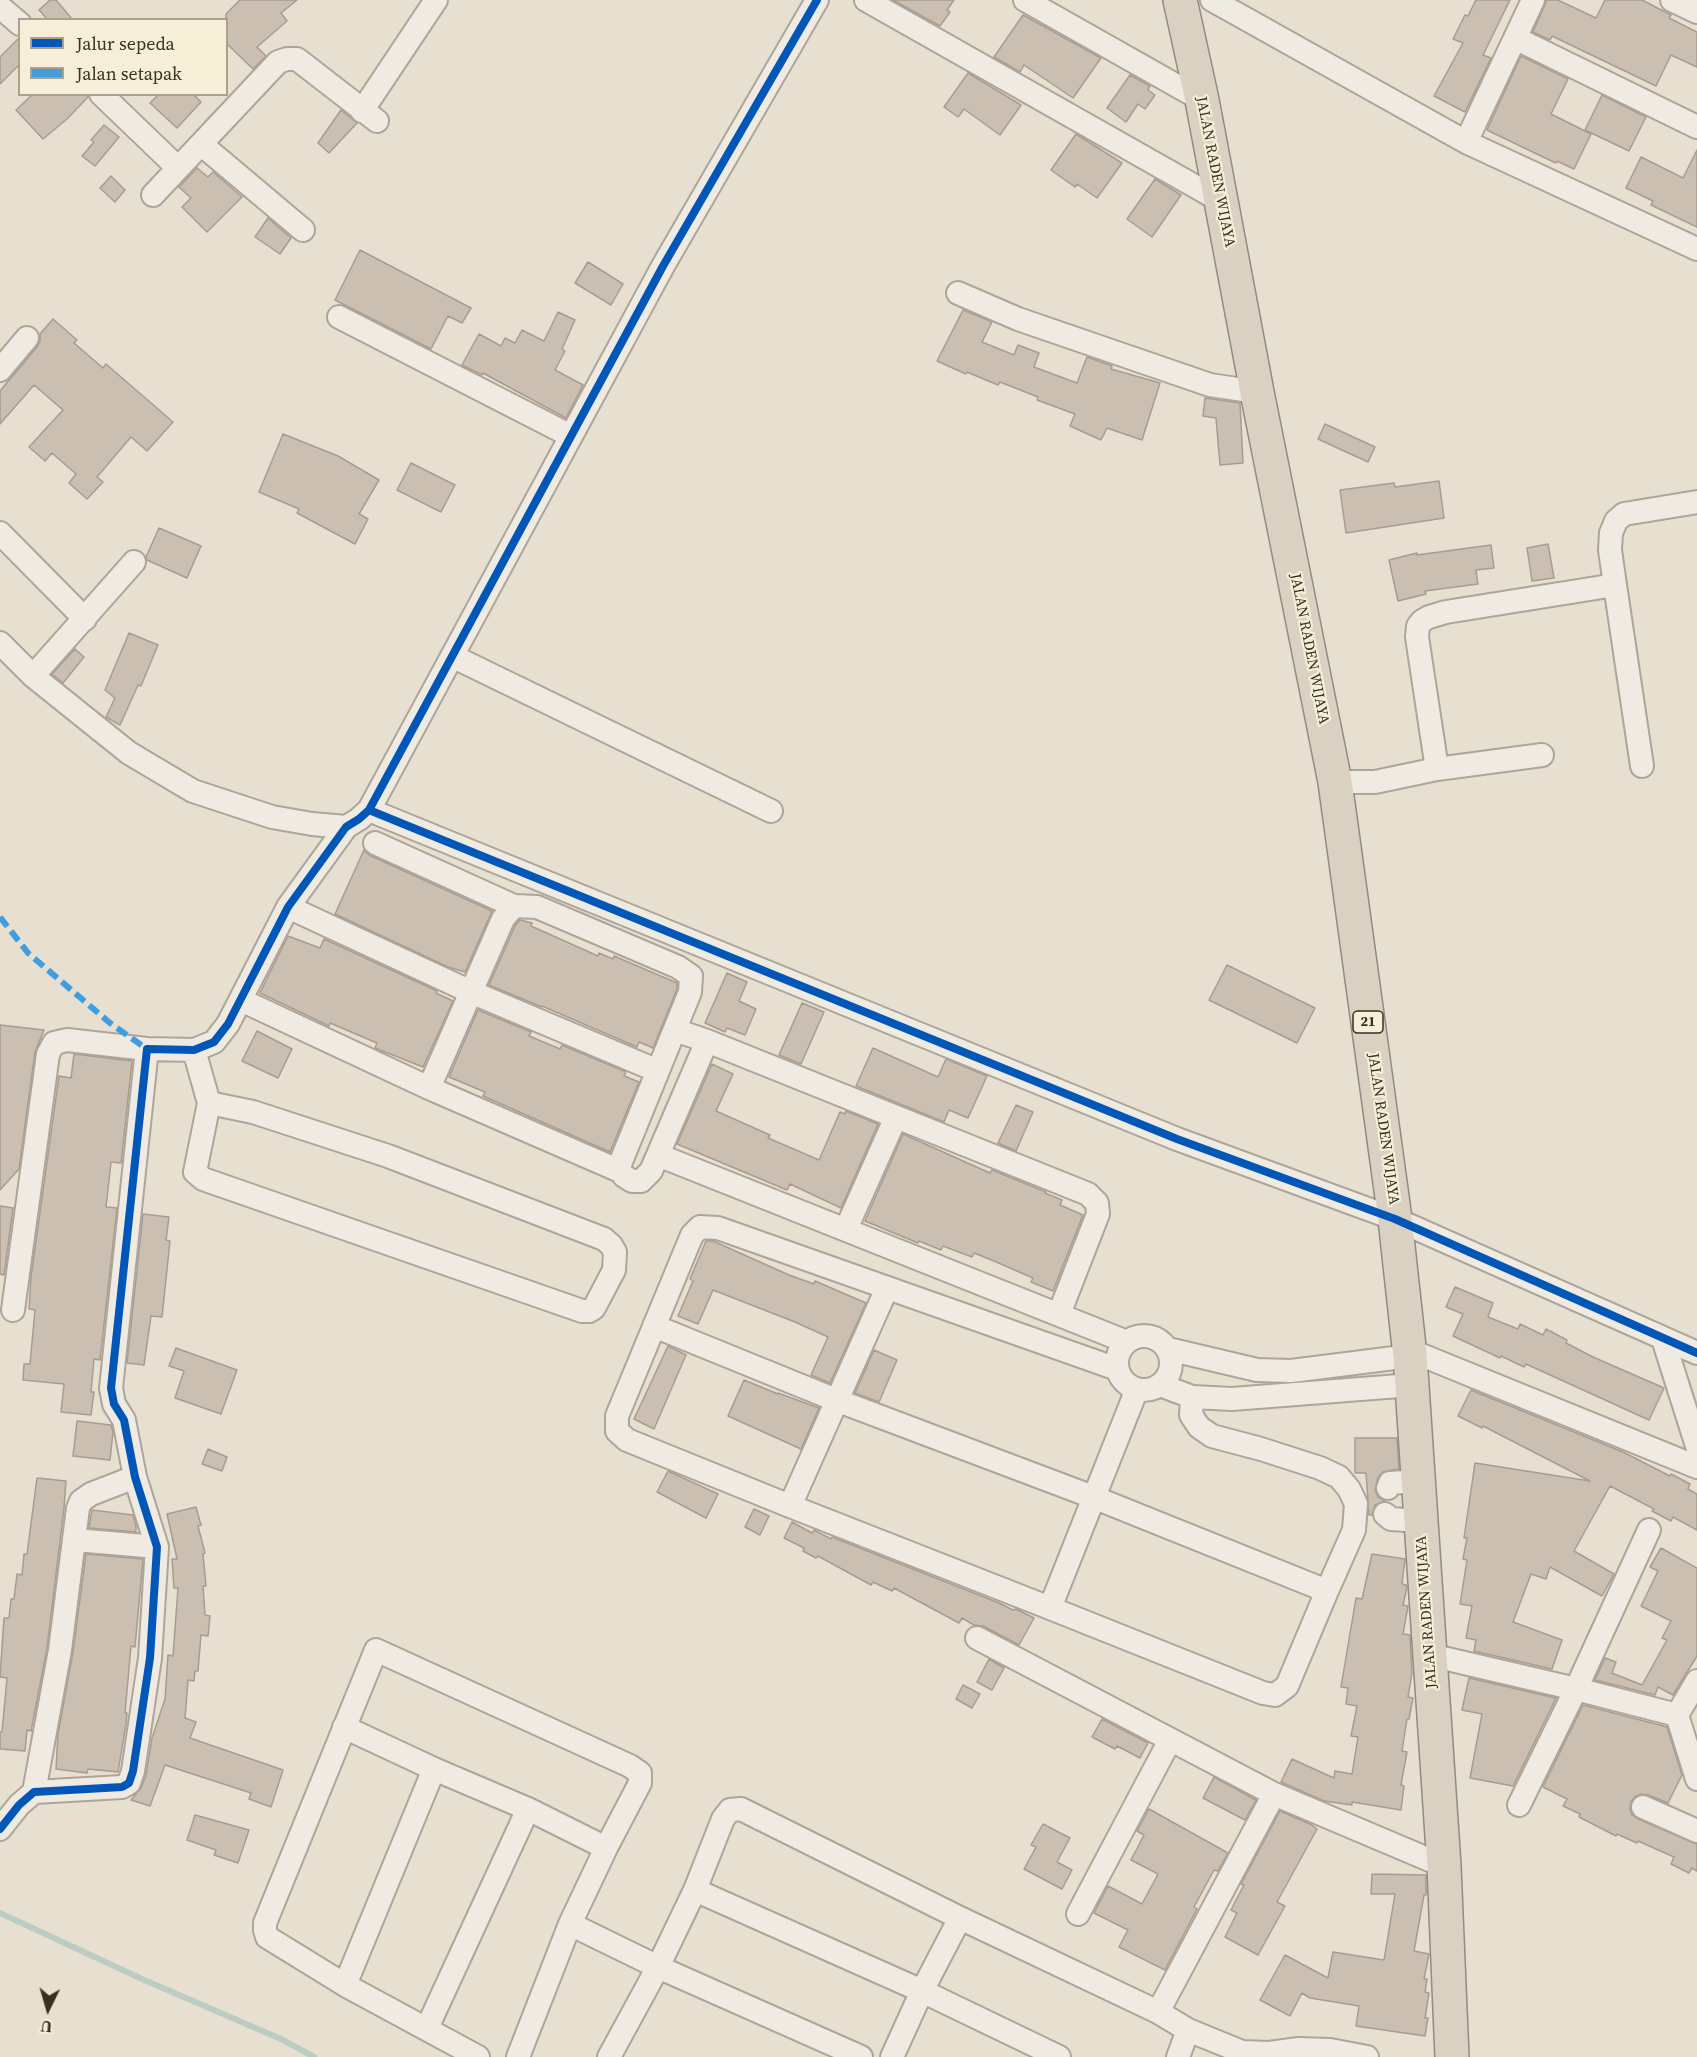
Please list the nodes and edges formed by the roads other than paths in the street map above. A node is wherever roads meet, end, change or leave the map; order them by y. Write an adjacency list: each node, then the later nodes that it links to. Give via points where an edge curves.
1 (436, 0): 17 (street, via 370,116 297,59 287,59 270,69)
2 (817, 0): 28 (street, via 663,266)
3 (866, 0): 20 (street)
4 (1025, 0): 14 (street)
5 (1180, 0): 14 (highway, JALAN RADEN WIJAYA / 21)
6 (1212, 0): 16 (street)
7 (1533, 0): 12 (street)
8 (1672, 0): 10 (street)
9 (0, 7): 11 (street)
10 (1697, 12)
11 (18, 22)
12 (1515, 38): 15 (street); 16 (street)
13 (103, 96): 18 (street)
14 (1202, 100): 20 (highway, JALAN RADEN WIJAYA / 21)
15 (1697, 127)
16 (1466, 142): 22 (street)
17 (201, 144): 18 (street); 21 (street)
18 (178, 168): 19 (street)
19 (153, 195)
20 (1221, 201): 27 (highway, JALAN RADEN WIJAYA / 21)
21 (303, 230)
22 (1697, 249)
23 (958, 293): 27 (street, via 1018,319 1210,385)
24 (339, 317): 28 (street)
25 (27, 338): 26 (street)
26 (0, 370)
27 (1257, 392): 40 (highway, JALAN RADEN WIJAYA / 21)
28 (571, 436): 35 (street)
29 (1697, 502): 32 (street, via 1624,514 1616,521 1610,550)
30 (0, 533): 33 (street)
31 (134, 562): 33 (street)
32 (1615, 585): 38 (street); 39 (street, via 1446,612 1422,621 1418,637)
33 (85, 619): 36 (street)
34 (0, 644): 36 (street)
35 (452, 656): 41 (street); 42 (street)
36 (33, 676): 43 (street, via 129,753 193,792 272,817)
37 (1542, 755): 39 (street)
38 (1642, 766)
39 (1437, 769): 40 (street, via 1375,782)
40 (1335, 782): 59 (highway, JALAN RADEN WIJAYA / 21)
41 (369, 810): 43 (street); 59 (street, via 1177,1139)
42 (771, 811)
43 (346, 827): 46 (street)
44 (375, 843): 45 (street)
45 (514, 906): 47 (street, via 503,919); 49 (street, via 537,907 691,976 690,992)
46 (288, 907): 47 (street); 48 (street)
47 (471, 992): 53 (street); 54 (street)
48 (240, 1000): 52 (street, via 214,1042); 54 (street)
49 (675, 1030): 50 (street); 53 (street)
50 (707, 1041): 56 (street); 57 (street)
51 (147, 1049): 52 (street); 62 (street, via 68,1040 54,1043 48,1054); 78 (street, via 111,1388 114,1404 124,1420)
52 (194, 1050): 55 (street)
53 (658, 1071): 58 (street)
54 (429, 1088): 58 (street)
55 (209, 1103): 55 (street, via 195,1172 203,1179 582,1311 594,1308 614,1270 615,1252 604,1239 388,1156 253,1112)
56 (896, 1117): 60 (street); 63 (street, via 1088,1194 1097,1203 1098,1214)
57 (658, 1155): 58 (street, via 641,1181 632,1181); 60 (street)
58 (620, 1171)
59 (1395, 1219): 65 (street); 69 (highway, JALAN RADEN WIJAYA / 21)
60 (846, 1229): 63 (street)
61 (887, 1288): 64 (street, via 718,1228 700,1227 692,1235); 70 (street); 75 (street)
62 (13, 1310)
63 (1059, 1314): 66 (street)
64 (654, 1326): 75 (street); 80 (street, via 617,1416 617,1431 627,1440)
65 (1663, 1339): 68 (street); 76 (street)
66 (1126, 1342): 67 (street, via 1149,1336); 70 (street, via 1118,1354)
67 (1168, 1349): 71 (street); 72 (street, via 1171,1369)
68 (1697, 1353)
69 (1410, 1364): 71 (street); 77 (street); 82 (highway, JALAN RADEN WIJAYA / 21, via 1403,1485)
70 (1117, 1369): 73 (street, via 1125,1382)
71 (1292, 1382): 74 (street, via 1232,1399)
72 (1160, 1385): 73 (street, via 1149,1390); 74 (street)
73 (1137, 1389): 79 (street)
74 (1192, 1397): 86 (street, via 1191,1415 1212,1436 1320,1468 1339,1477 1349,1489 1356,1504 1354,1530)
75 (836, 1400): 79 (street); 80 (street)
76 (1697, 1446)
77 (1697, 1467)
78 (135, 1477): 84 (street, via 81,1501); 85 (street)
79 (1093, 1497): 86 (street); 87 (street)
80 (790, 1506): 87 (street)
81 (1385, 1514): 82 (street, via 1391,1519)
82 (1421, 1521): 89 (highway, JALAN RADEN WIJAYA / 21)
83 (1649, 1530): 91 (street)
84 (75, 1540): 85 (street); 97 (street)
85 (157, 1547): 97 (street, via 150,1658 129,1783 122,1787)
86 (1327, 1591): 87 (street, via 1287,1686 1275,1695)
87 (1050, 1608)
88 (977, 1638): 94 (street)
89 (1430, 1655): 91 (street); 105 (highway, JALAN RADEN WIJAYA / 21)
90 (1697, 1681): 92 (street)
91 (1576, 1689): 92 (street); 99 (street)
92 (1677, 1715): 96 (street)
93 (344, 1727): 95 (street); 104 (street, via 376,1650 630,1766 640,1773 640,1783); 111 (street, via 264,1930 267,1937)
94 (1170, 1740): 98 (street); 107 (street)
95 (434, 1769): 101 (street); 111 (street)
96 (1697, 1779)
97 (34, 1792): 102 (street)
98 (1274, 1794): 105 (street); 113 (street)
99 (1519, 1805)
100 (1643, 1807): 103 (street)
101 (528, 1809): 104 (street); 114 (street)
102 (0, 1829)
103 (1697, 1831)
104 (606, 1848): 109 (street)
105 (1444, 1866): 124 (highway, JALAN RADEN WIJAYA / 21)
106 (695, 1890): 108 (street, via 723,1819 730,1810 741,1809); 110 (street); 112 (street)
107 (1078, 1914)
108 (960, 1917): 112 (street); 113 (street)
109 (570, 1924): 110 (street); 117 (street)
110 (658, 1967): 118 (street); 119 (street)
111 (345, 1985): 114 (street)
112 (922, 1991): 120 (street); 121 (street)
113 (1158, 2012): 115 (street)
114 (427, 2028): 116 (street)
115 (1188, 2030): 122 (street); 123 (street, via 1242,2052 1330,2050)
116 (478, 2057)
117 (518, 2057)
118 (609, 2057)
119 (861, 2057)
120 (892, 2057)
121 (1059, 2057)
122 (1178, 2057)
123 (1367, 2057)
124 (1452, 2057)

